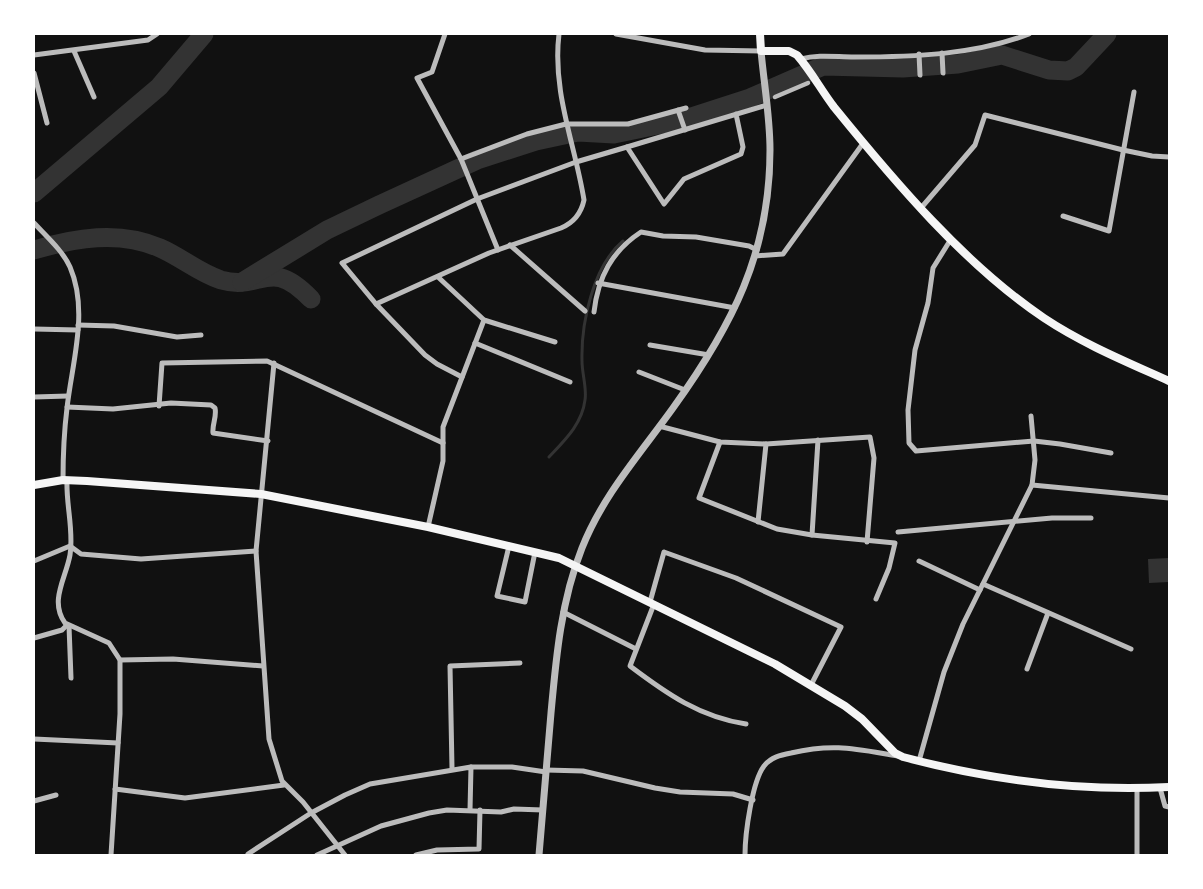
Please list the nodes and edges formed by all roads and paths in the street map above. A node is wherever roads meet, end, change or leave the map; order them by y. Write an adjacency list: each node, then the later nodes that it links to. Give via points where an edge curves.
1 (157, 34): 7 (street, via 148,40)
2 (445, 34): 33 (street, via 432,72 417,78)
3 (559, 34): 27 (street, via 557,77)
4 (616, 34): 8 (street, via 705,50)
5 (760, 34): 8 (main road)
6 (1029, 34): 9 (street, via 1000,44)
7 (74, 51): 11 (street); 18 (street)
8 (761, 51): 12 (main road, via 789,51); 21 (street)
9 (942, 53): 10 (street); 14 (street)
10 (919, 54): 12 (street, via 822,56); 15 (street)
11 (34, 56)
12 (803, 62): 16 (main road)
13 (34, 73): 20 (street)
14 (943, 73)
15 (920, 74)
16 (810, 79): 19 (street); 29 (main road)
17 (1134, 92): 31 (street)
18 (94, 97)
19 (776, 97)
20 (41, 100): 22 (street); 26 (street)
21 (767, 101): 25 (street); 42 (street, via 769,175)
22 (34, 102)
23 (686, 108): 24 (street)
24 (678, 110): 27 (street, via 628,124); 28 (street)
25 (736, 114): 28 (street); 30 (street, via 743,147 741,154 684,179 664,204)
26 (47, 123)
27 (566, 124): 33 (street, via 527,134); 34 (street)
28 (685, 130): 30 (street)
29 (864, 142): 36 (main road); 42 (street, via 783,254)
30 (627, 147): 34 (street)
31 (1123, 150): 32 (street); 36 (street, via 985,115 975,145); 37 (street, via 1109,231)
32 (1169, 157)
33 (461, 159): 35 (street)
34 (576, 162): 35 (street); 40 (street, via 584,200 574,221)
35 (477, 199): 41 (street); 45 (street, via 342,263)
36 (922, 208): 39 (main road)
37 (1063, 216)
38 (34, 223): 50 (street, via 68,262 77,297)
39 (952, 238): 60 (main road, via 998,283 1043,318); 72 (street, via 933,268 926,310 914,350 908,410 909,444 916,451)
40 (510, 245): 41 (street); 47 (street)
41 (498, 250): 43 (street)
42 (756, 253): 44 (street, via 749,246 641,232 620,249); 46 (street)
43 (438, 277): 45 (street); 49 (street)
44 (598, 283): 46 (street); 48 (street)
45 (376, 304): 59 (street, via 425,355)
46 (735, 308): 56 (street)
47 (585, 311)
48 (594, 312)
49 (484, 320): 53 (street); 54 (street)
50 (78, 328): 51 (street); 52 (street, via 114,326 177,337); 63 (street)
51 (34, 329)
52 (201, 335)
53 (555, 342)
54 (475, 343): 59 (street); 61 (street)
55 (650, 345): 56 (street)
56 (709, 355): 62 (street)
57 (274, 363): 65 (street, via 162,362); 70 (street); 73 (street)
58 (639, 372): 62 (street)
59 (462, 376): 73 (street, via 443,427)
60 (1169, 381)
61 (570, 382)
62 (685, 390): 68 (street)
63 (68, 396): 64 (street); 66 (street)
64 (34, 397)
65 (159, 406): 66 (street); 70 (street, via 211,405 216,408 213,433)
66 (67, 407): 76 (street)
67 (1031, 416): 72 (street)
68 (658, 426): 71 (street); 94 (street, via 612,487)
69 (818, 440): 74 (street); 86 (street); 87 (street, via 870,437 874,458)
70 (268, 441): 79 (street)
71 (720, 442): 74 (street); 82 (street, via 699,498)
72 (1034, 442): 75 (street); 78 (street)
73 (443, 443): 84 (street, via 443,461)
74 (766, 444): 82 (street)
75 (1111, 453)
76 (65, 480): 77 (main road); 79 (main road); 88 (street)
77 (34, 485)
78 (1032, 485): 80 (street); 83 (street)
79 (261, 494): 84 (main road); 90 (street)
80 (1169, 498)
81 (1091, 518): 83 (street)
82 (758, 522): 86 (street)
83 (1015, 522): 85 (street); 95 (street)
84 (428, 527): 89 (main road)
85 (898, 532)
86 (812, 535): 87 (street)
87 (867, 542): 97 (street, via 895,543)
88 (70, 546): 90 (street, via 81,554 140,559); 92 (street); 101 (street, via 58,598 61,617)
89 (509, 546): 91 (main road); 91 (street, via 497,596 525,602)
90 (256, 551): 107 (street)
91 (535, 552): 94 (main road)
92 (34, 561)
93 (919, 561): 96 (street)
94 (576, 565): 98 (main road); 99 (street)
95 (983, 584): 96 (street); 100 (street)
96 (980, 590): 115 (street, via 944,672)
97 (876, 599)
98 (652, 603): 104 (street); 110 (main road); 110 (street, via 664,552 736,578 841,627)
99 (563, 612): 104 (street); 118 (street)
100 (1048, 613): 103 (street); 108 (street)
101 (68, 625): 102 (street, via 62,630); 105 (street, via 109,643); 109 (street)
102 (34, 638)
103 (1131, 649)
104 (636, 650): 111 (street, via 630,666 672,698 723,720)
105 (120, 660): 107 (street, via 189,660); 113 (street)
106 (520, 663): 117 (street, via 450,666)
107 (263, 666): 119 (street, via 269,739)
108 (1028, 669)
109 (71, 678)
110 (811, 685): 114 (main road, via 862,719 890,749)
111 (746, 724)
112 (34, 739): 113 (street)
113 (118, 743): 122 (street)
114 (903, 757): 115 (main road); 125 (street, via 827,746 780,755 764,766)
115 (919, 761): 123 (main road, via 1044,784)
116 (470, 766): 117 (street); 118 (street); 128 (street)
117 (452, 768): 131 (street, via 370,784)
118 (546, 771): 125 (street, via 583,771 655,788 734,794); 130 (street)
119 (284, 785): 122 (street, via 185,798); 131 (street)
120 (1169, 787): 121 (main road)
121 (1160, 788): 123 (main road); 127 (street, via 1165,806)
122 (115, 789): 134 (street)
123 (1137, 789): 140 (street)
124 (56, 795): 126 (street)
125 (753, 800): 139 (street, via 746,827)
126 (34, 801)
127 (1169, 806)
128 (470, 810): 129 (street); 132 (street, via 447,810 412,817 381,826)
129 (480, 810): 130 (street); 137 (street, via 479,849 437,850)
130 (543, 810): 138 (street)
131 (311, 813): 132 (street); 133 (street)
132 (337, 846): 135 (street); 136 (street)
133 (248, 854)
134 (111, 855)
135 (318, 855)
136 (345, 855)
137 (416, 855)
138 (539, 855)
139 (745, 855)
140 (1137, 855)

